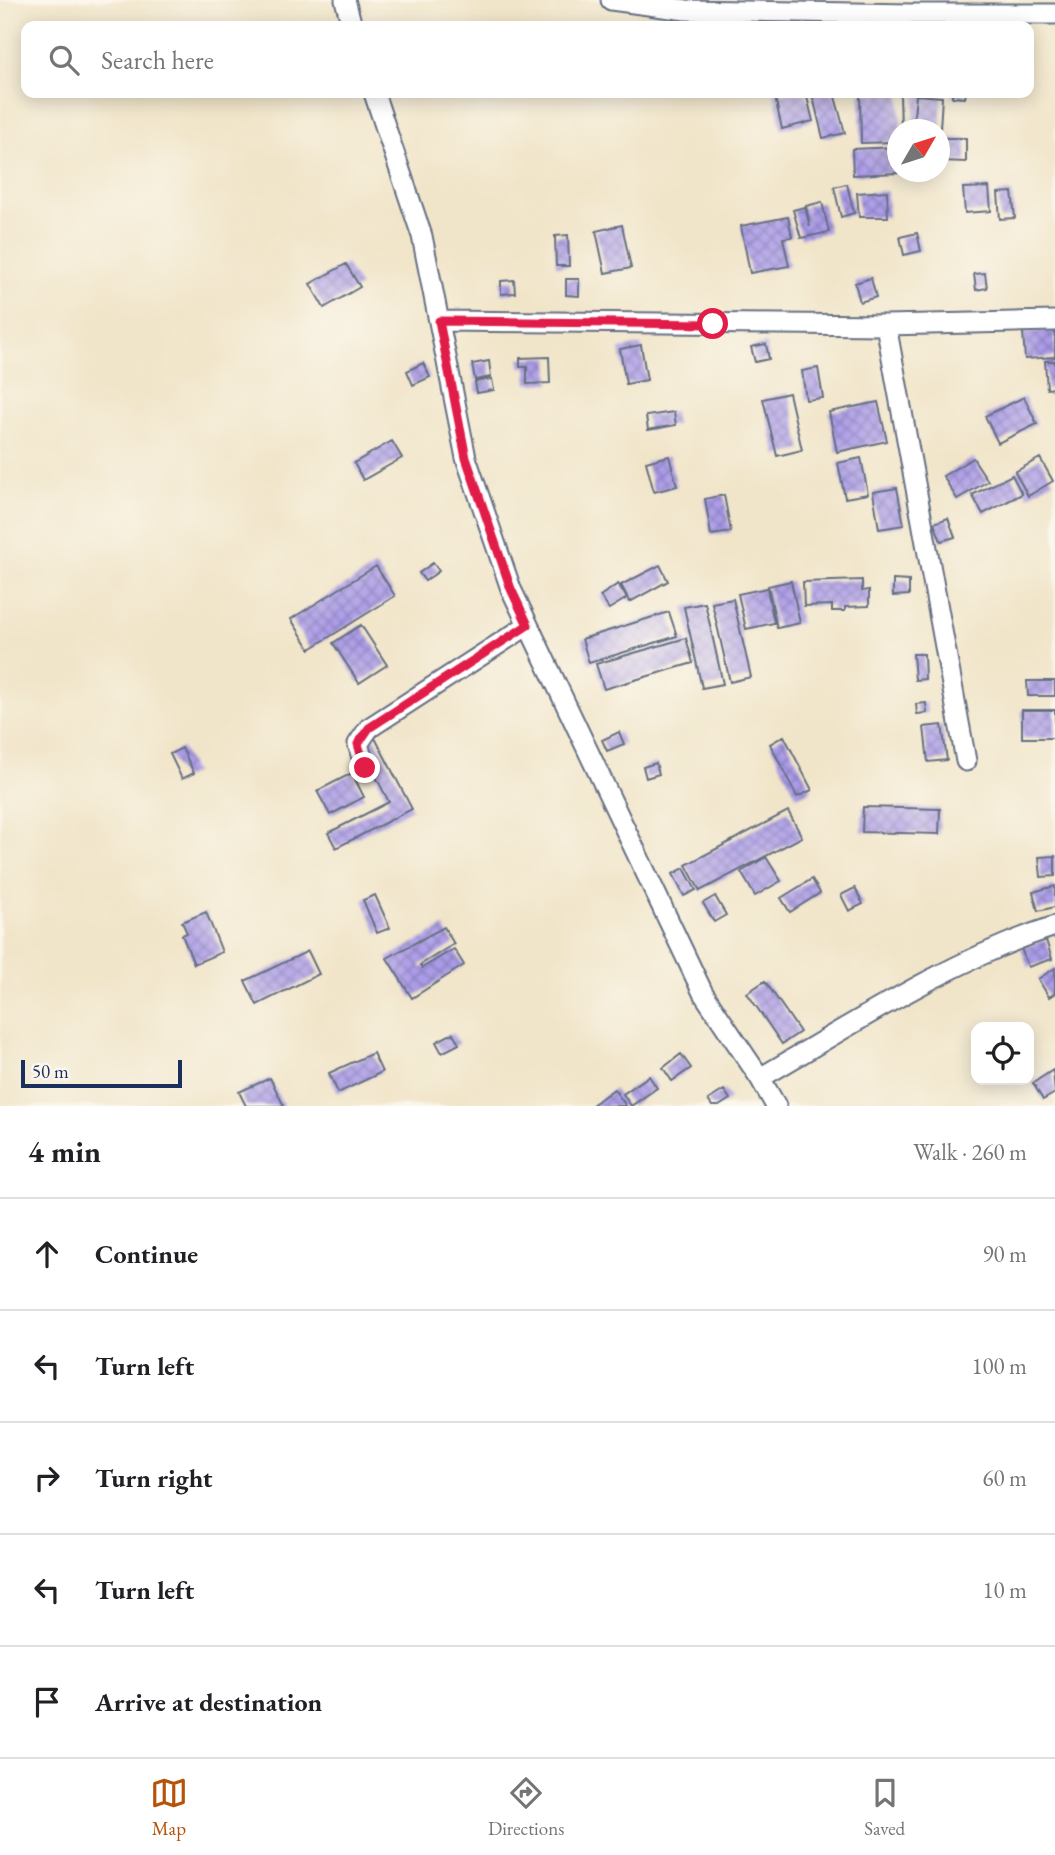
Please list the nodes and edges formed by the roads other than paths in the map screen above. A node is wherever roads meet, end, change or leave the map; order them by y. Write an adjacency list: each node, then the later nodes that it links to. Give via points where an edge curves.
1 (345, 0): 4 (street)
2 (611, 0): 3 (street, via 686,10)
3 (1055, 15)
4 (351, 21)
5 (376, 98): 6 (street, via 422,236)
6 (439, 321): 8 (street); 9 (street, via 466,458)
7 (1055, 321): 8 (street)
8 (886, 325): 10 (street)
9 (528, 625): 11 (street, via 369,728 358,744); 13 (street, via 703,993)
10 (966, 761)
11 (365, 768)
12 (1055, 926): 13 (street, via 1011,940 914,989)
13 (760, 1078): 14 (street)
14 (776, 1106)

